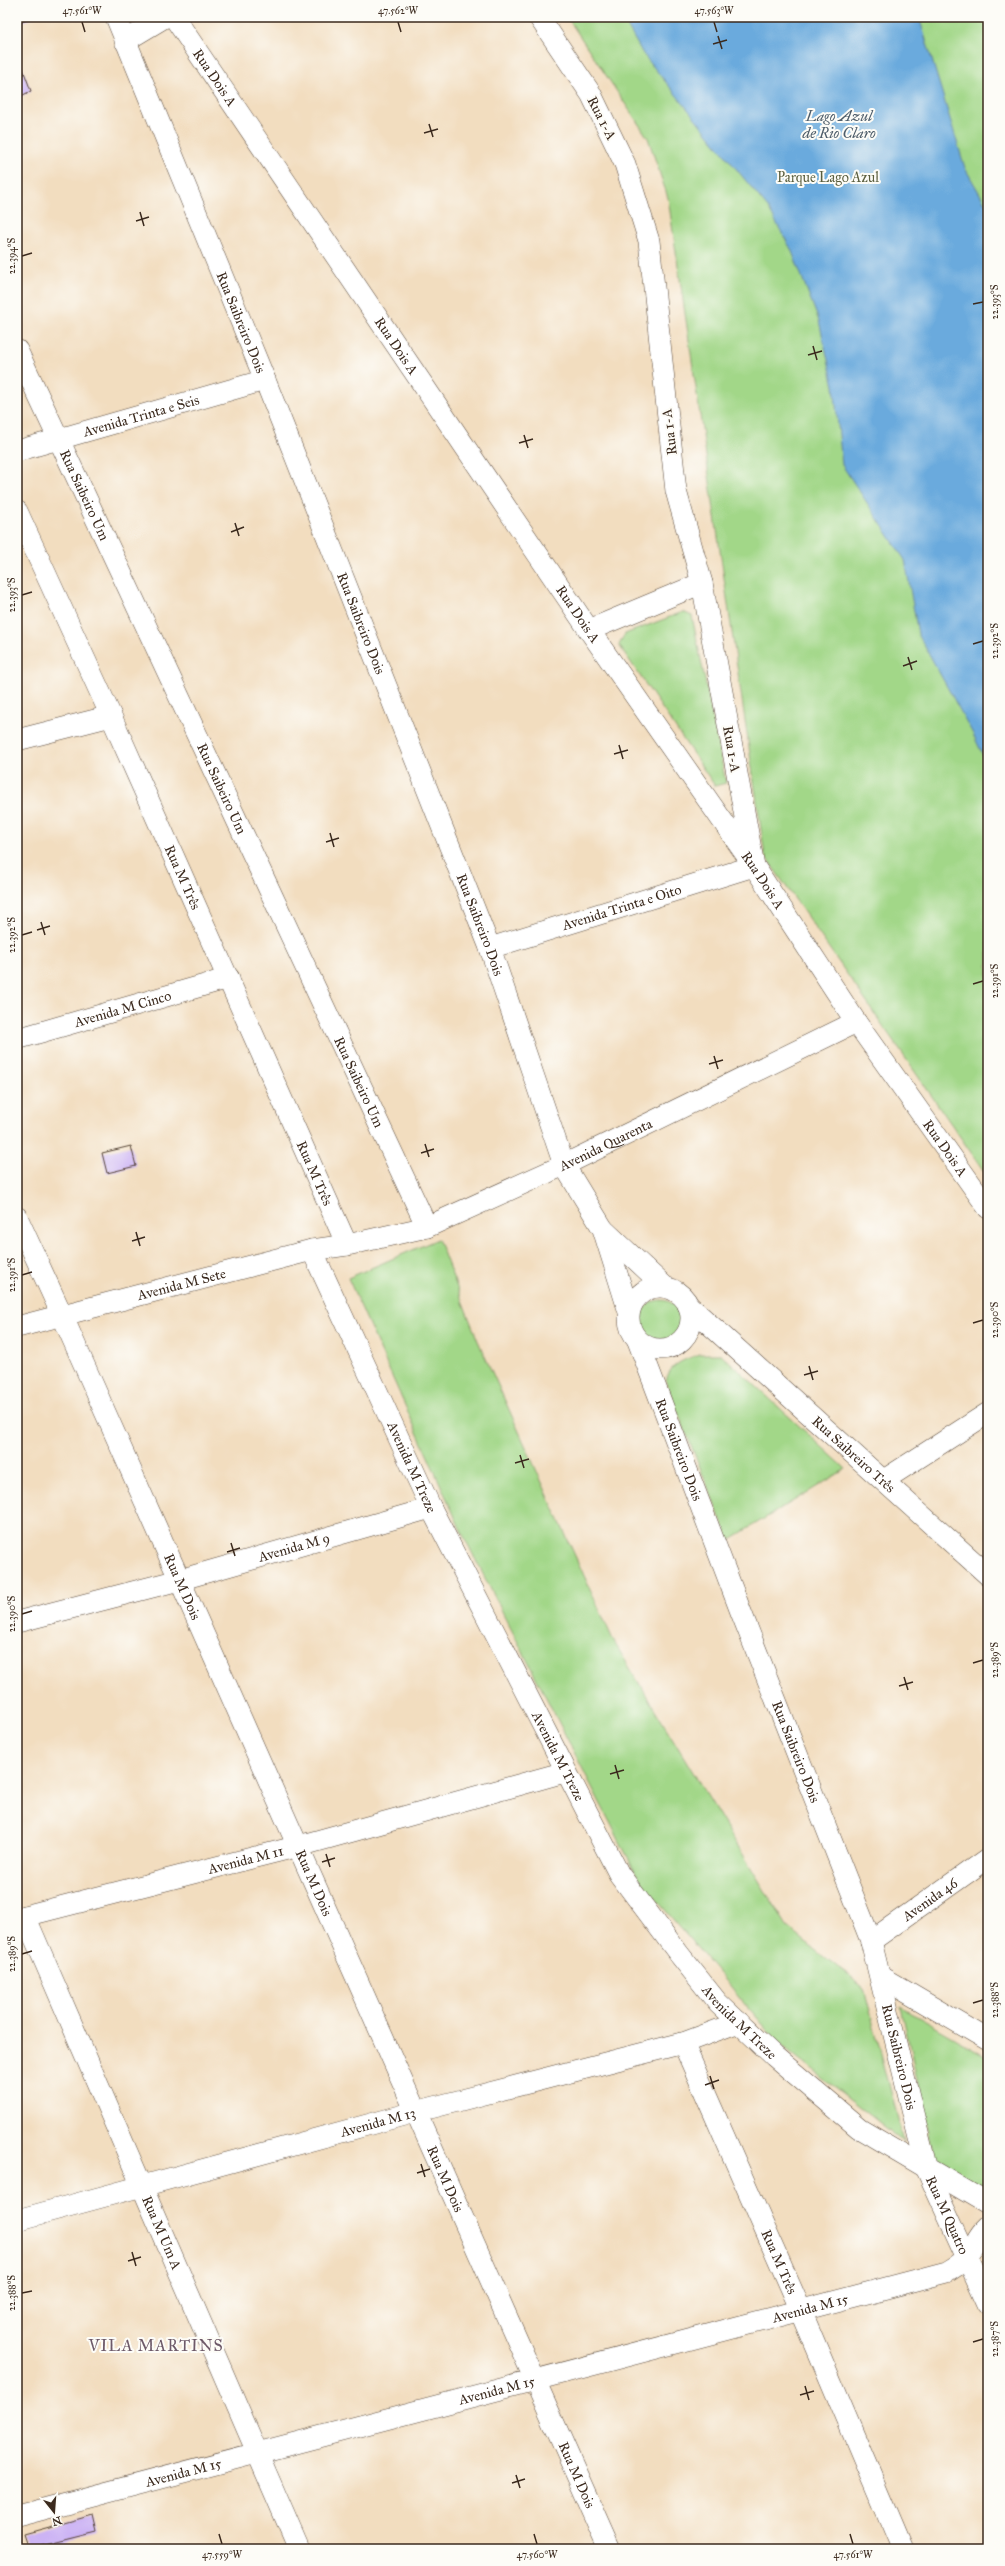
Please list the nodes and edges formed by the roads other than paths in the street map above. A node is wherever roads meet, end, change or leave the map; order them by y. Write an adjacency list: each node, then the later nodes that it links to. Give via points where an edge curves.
1 (116, 17): 5 (street, Rua Saibreiro Dois)
2 (165, 17): 5 (street)
3 (174, 17): 12 (street, Rua Dois A)
4 (539, 17): 11 (street, Rua 1-A, via 590,94 625,164 649,241 676,491)
5 (125, 41): 7 (street, Rua Saibreiro Dois)
6 (17, 350): 8 (street, Rua Saibeiro Um)
7 (265, 380): 8 (street, Avenida Trinta e Seis); 16 (street, Rua Saibreiro Dois)
8 (59, 440): 9 (street, Avenida Trinta e Seis); 23 (street, Rua Saibeiro Um)
9 (17, 451)
10 (17, 511): 13 (street, Rua M Três)
11 (702, 583): 12 (street); 15 (street, Rua 1-A)
12 (589, 630): 15 (street, Rua Dois A)
13 (111, 716): 14 (street); 17 (street, Rua M Três)
14 (17, 740)
15 (754, 866): 16 (street, Avenida Trinta e Oito); 18 (street, Rua Dois A)
16 (490, 948): 20 (street, Rua Saibreiro Dois)
17 (229, 978): 19 (street, Avenida M Cinco); 25 (street, Rua M Três)
18 (856, 1022): 20 (street, Avenida Quarenta); 21 (street, Rua Dois A)
19 (17, 1039)
20 (564, 1165): 23 (street, Avenida Quarenta); 24 (street, Rua Saibreiro Dois)
21 (988, 1208)
22 (17, 1217): 30 (street, Rua M Dois)
23 (427, 1227): 25 (street, Avenida Quarenta)
24 (603, 1229): 27 (street, Rua Saibreiro Dois); 29 (street, Rua Saibreiro Dois)
25 (347, 1245): 26 (street, Avenida M Sete)
26 (312, 1250): 30 (street, Avenida M Sete); 37 (street, Avenida M Treze)
27 (665, 1287): 28 (street, via 683,1296); 29 (street, via 646,1290 638,1295)
28 (688, 1305): 32 (street, via 692,1319); 33 (street, Rua Saibreiro Três)
29 (629, 1312): 34 (street, via 632,1332)
30 (62, 1315): 31 (street, Avenida M Sete); 39 (street, Rua M Dois)
31 (17, 1327)
32 (690, 1327): 33 (street, Rua Saibreiro Três); 34 (street, via 682,1340 668,1348 652,1348)
33 (721, 1334): 36 (street, Rua Saibreiro Três)
34 (638, 1341): 45 (street, Rua Saibreiro Dois, via 741,1612)
35 (988, 1413): 36 (street)
36 (884, 1480): 38 (street, Rua Saibreiro Três)
37 (430, 1508): 39 (street, Avenida M 9); 41 (street, Avenida M Treze)
38 (988, 1575)
39 (180, 1580): 40 (street, Avenida M 9); 42 (street, Rua M Dois)
40 (17, 1622)
41 (565, 1772): 42 (street, Avenida M 11); 47 (street, Avenida M Treze, via 619,1874 678,1954 718,2003)
42 (299, 1846): 44 (street, Avenida M 11); 50 (street, Rua M Dois)
43 (988, 1858): 45 (street, Avenida 46)
44 (21, 1917): 52 (street, Rua M Um A)
45 (871, 1941): 46 (street, Rua Saibreiro Dois)
46 (881, 1977): 48 (street); 51 (street, Rua Saibreiro Dois)
47 (739, 2022): 49 (street, Avenida M 13); 51 (street, Avenida M Treze, via 774,2056 859,2128)
48 (988, 2040)
49 (683, 2042): 50 (street, Avenida M 13); 59 (street, Rua M Três)
50 (415, 2112): 52 (street, Avenida M 13); 60 (street, Rua M Dois)
51 (927, 2170): 53 (street, Avenida M Treze); 56 (street, Rua M Quatro)
52 (141, 2185): 54 (street, Avenida M 13); 61 (street, Rua M Um A)
53 (988, 2204)
54 (17, 2220)
55 (988, 2228): 56 (street, via 978,2237)
56 (969, 2256): 57 (street); 58 (street, Rua M Quatro); 59 (street, Avenida M 15, via 946,2272)
57 (988, 2276)
58 (988, 2304)
59 (801, 2311): 60 (street, Avenida M 15); 65 (street, Rua M Três)
60 (535, 2380): 61 (street, Avenida M 15); 64 (street, Rua M Dois)
61 (257, 2453): 62 (street, Avenida M 15); 63 (street, Rua M Um A)
62 (17, 2516)
63 (299, 2549)
64 (610, 2549)
65 (902, 2549)

